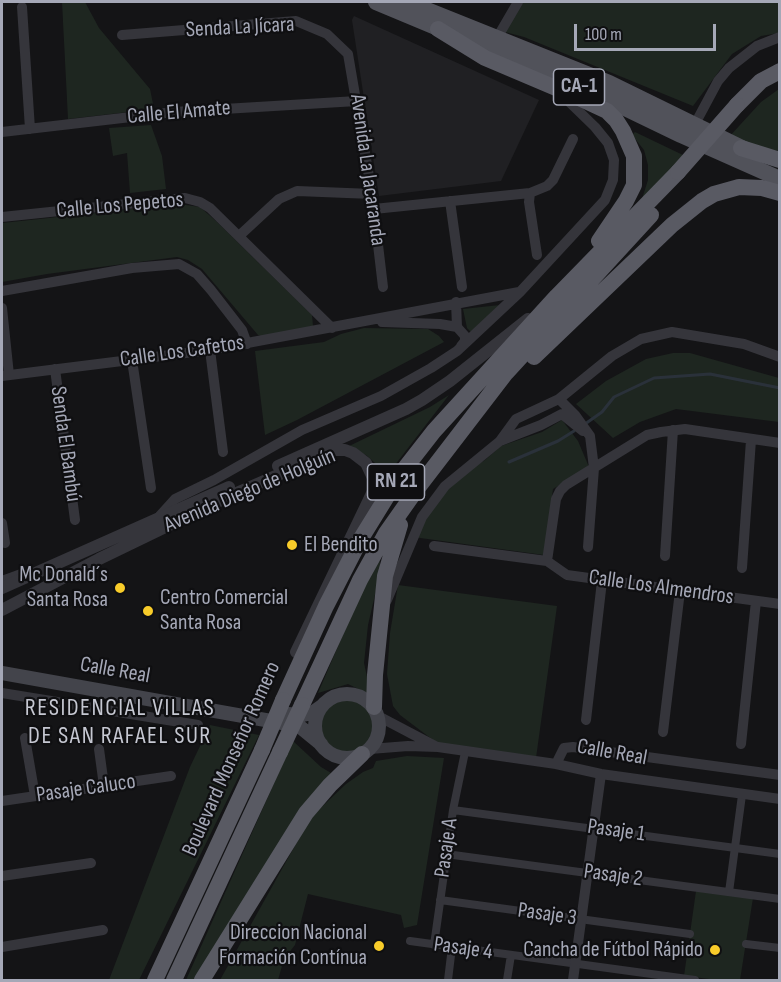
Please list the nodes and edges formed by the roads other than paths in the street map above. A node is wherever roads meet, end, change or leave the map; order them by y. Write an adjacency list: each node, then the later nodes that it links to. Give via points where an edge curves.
1 (376, 2): 5 (main road, CA-1)
2 (407, 2): 8 (main road, CA-1)
3 (518, 2): 8 (street)
4 (22, 7): 16 (street)
5 (438, 29): 12 (highway, via 485,58); 23 (main road, CA-1, via 594,93)
6 (122, 35): 9 (street, Senda La Jícara, via 296,21 327,34)
7 (780, 37): 15 (street, via 757,46 729,68)
8 (497, 38): 15 (main road, CA-1, via 609,82)
9 (348, 54): 13 (street, Avenida La Jacaranda)
10 (780, 70): 14 (highway, via 761,81)
11 (780, 81): 14 (highway)
12 (552, 86): 32 (highway, via 607,111 623,130 634,156 631,193); 36 (street, via 602,134 611,150 614,174 604,200)
13 (357, 100): 16 (street, Calle El Amate, via 174,112); 26 (street, Avenida La Jacaranda)
14 (741, 108): 22 (highway)
15 (695, 124): 19 (main road, CA-1)
16 (30, 129): 17 (street, Calle El Amate)
17 (2, 132)
18 (573, 139): 24 (street, via 553,180)
19 (741, 148): 20 (highway); 21 (main road, CA-1)
20 (780, 160)
21 (780, 165)
22 (682, 174): 32 (highway); 52 (highway, via 506,373)
23 (780, 179)
24 (530, 192): 27 (street); 31 (street)
25 (780, 193): 52 (highway, via 750,187 726,190 686,213 575,316)
26 (372, 194): 28 (street, Avenida La Jacaranda); 30 (street, via 297,191 279,199)
27 (450, 201): 28 (street); 34 (street)
28 (374, 209): 33 (street, Avenida La Jacaranda)
29 (2, 217): 30 (street, Calle Los Pepetos, via 185,198 206,204)
30 (239, 236): 42 (street, Calle Los Pepetos)
31 (537, 255)
32 (575, 276): 37 (highway, Boulevard Monseñor Romero / RN 21)
33 (383, 287)
34 (462, 287)
35 (2, 291): 43 (street, via 132,268 179,264 192,270 211,290 242,330)
36 (520, 292): 38 (street, Calle Los Cafetos); 45 (street)
37 (557, 296): 62 (street, Avenida Diego de Holguín, via 450,381 406,409); 82 (highway, Boulevard Monseñor Romero / RN 21, via 434,431 402,472 360,540)
38 (456, 302): 40 (street, Calle Los Cafetos); 41 (street)
39 (2, 308): 49 (street)
40 (362, 322): 41 (street, Calle Los Cafetos); 42 (street, Calle Los Cafetos)
41 (457, 327): 45 (street, via 465,338)
42 (332, 328): 43 (street, Calle Los Cafetos)
43 (247, 344): 44 (street, Calle Los Cafetos)
44 (210, 350): 47 (street, Calle Los Cafetos); 57 (street)
45 (457, 351): 62 (street, via 381,396 302,430 175,499)
46 (780, 357): 50 (street, via 744,344 672,332 641,339 612,356)
47 (132, 360): 48 (street, Calle Los Cafetos); 59 (street)
48 (55, 369): 49 (street, Calle Los Cafetos); 61 (street, Senda El Bambú)
49 (5, 375)
50 (559, 399): 53 (street); 55 (street, via 516,419)
51 (673, 430): 54 (street); 58 (street, via 647,435); 67 (street)
52 (460, 432): 60 (highway, Boulevard Monseñor Romero / RN 21)
53 (590, 436): 55 (street, via 562,414); 58 (street)
54 (751, 440): 56 (street); 70 (street)
55 (500, 441): 78 (street, via 453,478 422,517)
56 (780, 443)
57 (223, 452)
58 (594, 468): 66 (street); 69 (street, via 560,491)
59 (151, 488)
60 (417, 489): 78 (highway, via 393,544); 128 (highway, Boulevard Monseñor Romero / RN 21, bridge, via 386,533 344,611)
61 (75, 520)
62 (156, 520): 68 (street, Avenida Diego de Holguín)
63 (2, 523): 64 (street)
64 (5, 543)
65 (434, 546): 69 (street)
66 (588, 547)
67 (665, 556)
68 (61, 561): 71 (street); 73 (street, Avenida Diego de Holguín)
69 (547, 561): 72 (street, Calle Los Almendros, via 567,575)
70 (742, 568)
71 (2, 581)
72 (602, 581): 74 (street, Calle Los Almendros); 85 (street)
73 (2, 588)
74 (680, 591): 75 (street, Calle Los Almendros); 87 (street)
75 (756, 601): 76 (street, Calle Los Almendros); 90 (street)
76 (780, 604)
77 (2, 610): 82 (street, Avenida Diego de Holguín, via 223,499 335,450 345,450 366,463 374,489 296,653)
78 (381, 614): 84 (highway, via 374,682)
79 (2, 664): 83 (main road, Calle Real, via 260,711 303,715)
80 (2, 673): 89 (main road, Calle Real, via 299,726)
81 (2, 693): 86 (street)
82 (284, 698): 127 (highway, Boulevard Monseñor Romero / RN 21, bridge)
83 (322, 706): 84 (main road, via 330,699 349,694 358,696); 89 (main road, via 315,724)
84 (376, 712): 91 (street, Calle Real); 93 (main road, via 379,734)
85 (586, 720)
86 (198, 725)
87 (663, 732)
88 (25, 738): 101 (street)
89 (321, 744): 93 (main road, via 344,758)
90 (741, 744)
91 (438, 747): 93 (street, Calle Real, via 408,746); 94 (street, Calle Real)
92 (99, 749): 99 (street)
93 (366, 752): 129 (highway, via 306,813)
94 (465, 752): 95 (street, Calle Real); 104 (street, Pasaje A)
95 (556, 764): 96 (street, Calle Real); 97 (street, via 564,748 573,747)
96 (601, 774): 100 (street, Calle Real); 105 (street)
97 (780, 775)
98 (171, 776): 99 (street, Pasaje Caluco)
99 (104, 786): 101 (street, Pasaje Caluco)
100 (742, 795): 102 (street, Calle Real); 106 (street)
101 (35, 796): 103 (street, Pasaje Caluco)
102 (780, 800)
103 (2, 801)
104 (453, 810): 105 (street, Pasaje 1); 107 (street, Pasaje A)
105 (593, 828): 106 (street, Pasaje 1); 110 (street)
106 (735, 848): 108 (street, Pasaje 1); 112 (street)
107 (446, 854): 110 (street, Pasaje 2); 114 (street, Pasaje A)
108 (780, 854)
109 (91, 862): 111 (street)
110 (588, 873): 112 (street, Pasaje 2); 115 (street)
111 (2, 876)
112 (729, 892): 113 (street, Pasaje 2)
113 (780, 899)
114 (440, 900): 115 (street, Pasaje 3); 120 (street, Pasaje A)
115 (581, 920): 117 (street, Pasaje 3); 125 (street)
116 (103, 930): 121 (street)
117 (690, 934)
118 (410, 941): 120 (street, Pasaje 4)
119 (746, 944): 123 (street)
120 (434, 945): 122 (street, Pasaje 4)
121 (2, 947)
122 (452, 947): 124 (street, Pasaje 4); 130 (street)
123 (780, 948)
124 (511, 955): 125 (street, Pasaje 4); 131 (street)
125 (575, 964): 126 (street, Pasaje 4); 132 (street)
126 (641, 977): 133 (street, Pasaje 4)
127 (155, 981)
128 (174, 981)
129 (202, 981)
130 (448, 981)
131 (507, 981)
132 (573, 981)
133 (695, 981)

